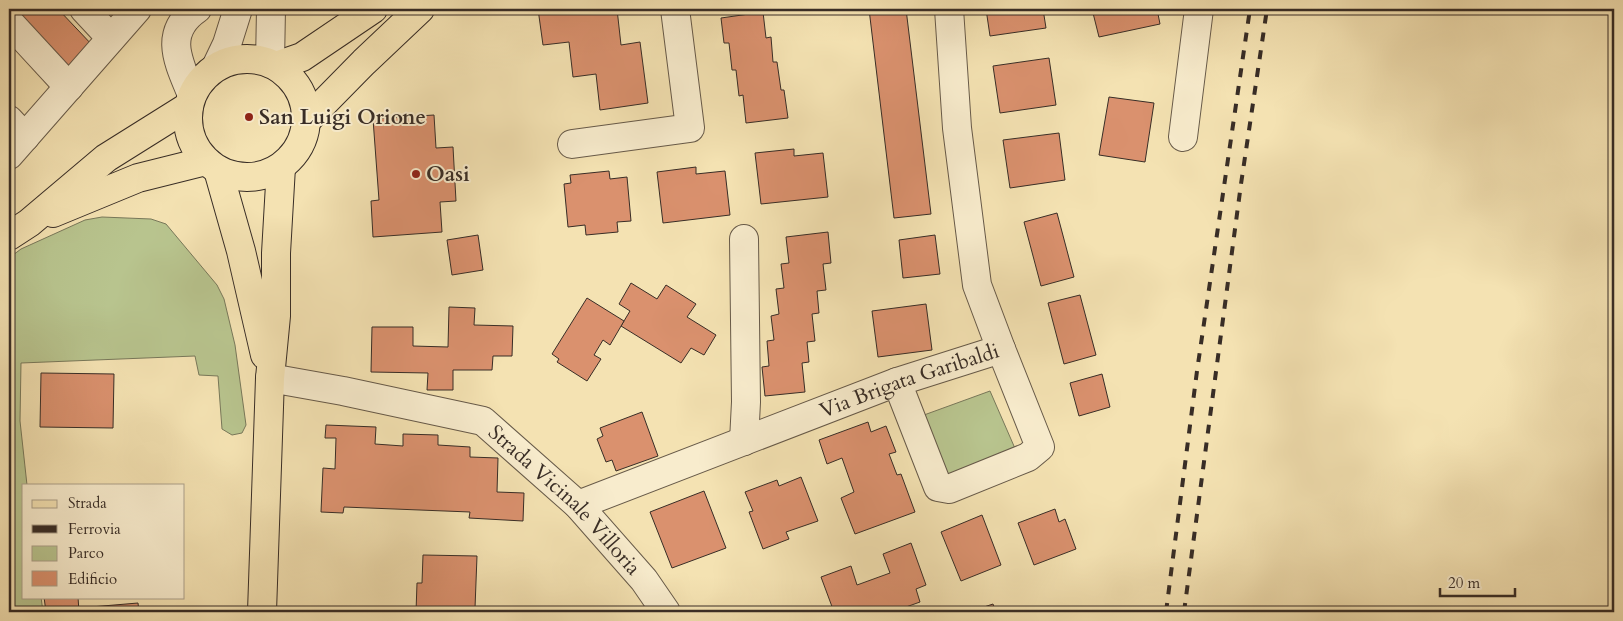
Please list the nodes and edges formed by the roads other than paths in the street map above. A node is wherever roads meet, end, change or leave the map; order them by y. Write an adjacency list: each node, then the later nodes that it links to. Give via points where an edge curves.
1 (84, 9): 12 (street)
2 (137, 9): 12 (street)
3 (197, 9): 16 (street, via 179,27 175,40)
4 (238, 9): 14 (street)
5 (270, 9): 13 (street)
6 (373, 9): 13 (main road, via 302,57)
7 (420, 9): 17 (main road)
8 (675, 9): 20 (street, via 690,128)
9 (949, 9): 25 (street, Via Brigata Garibaldi, via 957,128 977,285)
10 (1199, 9): 19 (street)
11 (9, 22): 15 (street)
12 (112, 38): 15 (street)
13 (273, 65): 14 (main road, via 252,59 233,60); 17 (main road, via 289,76 299,89 305,104)
14 (216, 68): 16 (main road, via 202,79)
15 (68, 87): 18 (street)
16 (191, 100): 21 (main road, via 188,126 194,145); 23 (main road, via 106,158)
17 (306, 121): 22 (main road, via 303,139 294,155)
18 (14, 137)
19 (1183, 137)
20 (572, 144)
21 (212, 166): 22 (main road, via 234,176 250,177); 23 (main road, via 138,178); 26 (main road, via 241,251)
22 (280, 167): 26 (main road, via 276,316)
23 (19, 230)
24 (744, 240): 28 (street)
25 (1001, 349): 27 (street, Via Brigata Garibaldi); 27 (street, via 1040,447 1028,457 949,489 938,487)
26 (270, 378): 29 (street, Strada Vicinale Villoria, via 483,421); 30 (main road)
27 (897, 382): 28 (street, Via Brigata Garibaldi)
28 (744, 441): 29 (street, Via Brigata Garibaldi)
29 (578, 504): 31 (street, Strada Vicinale Villoria, via 644,580)
30 (262, 612)
31 (666, 612)

